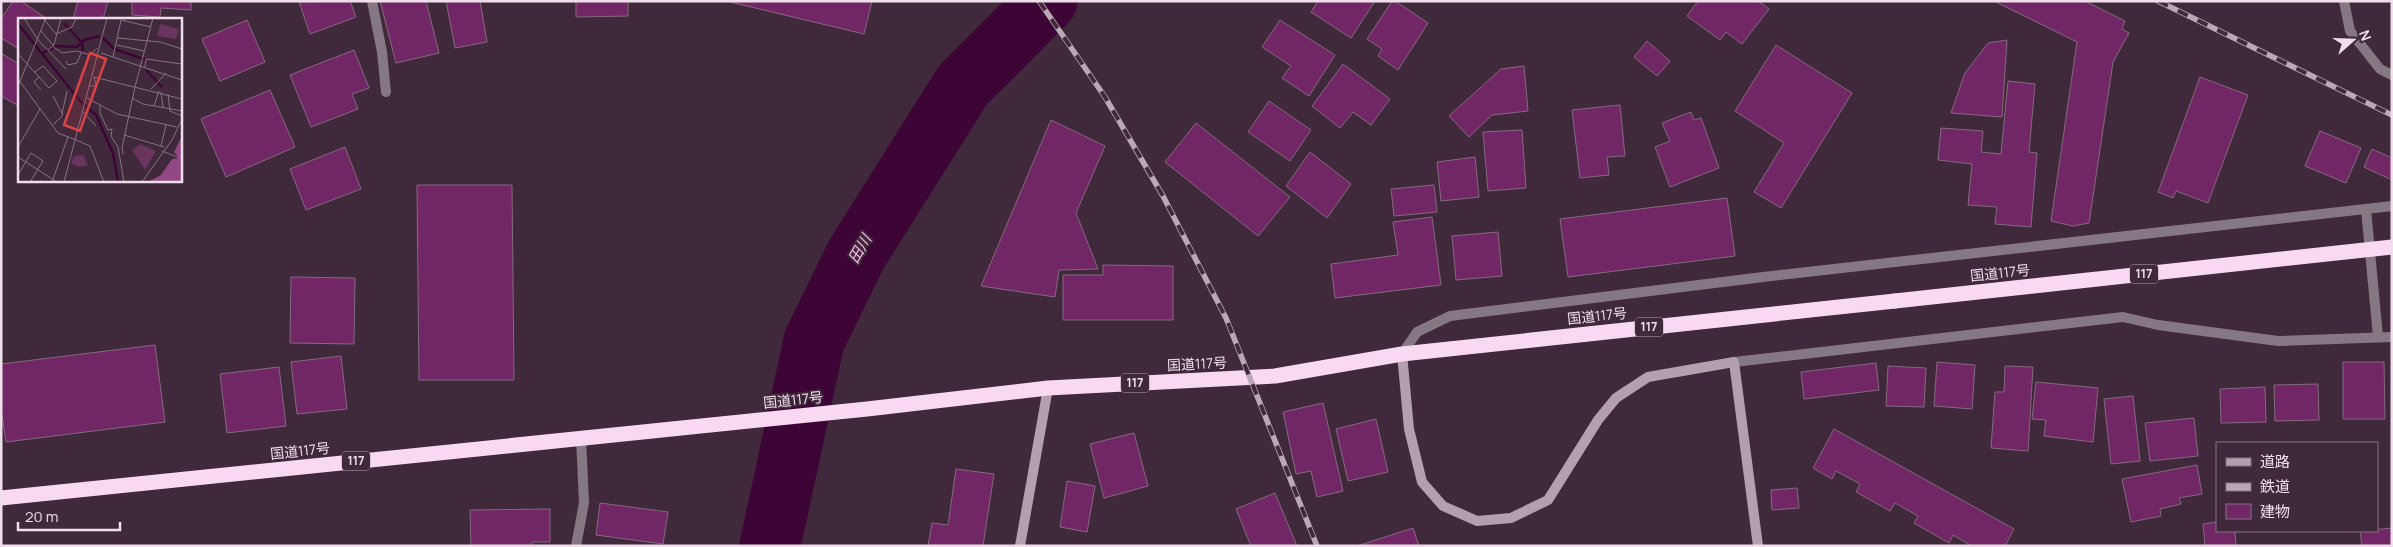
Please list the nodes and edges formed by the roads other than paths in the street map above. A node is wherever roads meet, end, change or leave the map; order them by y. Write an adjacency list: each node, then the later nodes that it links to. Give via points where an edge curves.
1 (372, 1): 4 (street)
2 (2344, 1): 3 (street, via 2350,31 2380,69)
3 (2392, 75)
4 (386, 92)
5 (2392, 206): 6 (street)
6 (2366, 209): 8 (street); 10 (street, via 1450,316 1417,332)
7 (2392, 247): 10 (highway, 国道117号 / 117, bridge)
8 (2378, 337): 9 (street); 11 (street, via 2278,342 2123,317)
9 (2392, 337)
10 (1402, 354): 11 (street, via 1409,429 1422,482 1443,506 1476,521 1511,518 1548,500 1598,420 1616,398 1648,377); 12 (highway, 国道117号 / 117, via 1275,376)
11 (1734, 362): 17 (street)
12 (1048, 388): 13 (highway, 国道117号 / 117); 16 (street)
13 (581, 438): 14 (highway, 国道117号 / 117); 15 (street, via 584,502)
14 (1, 498)
15 (576, 546)
16 (1020, 546)
17 (1758, 546)

